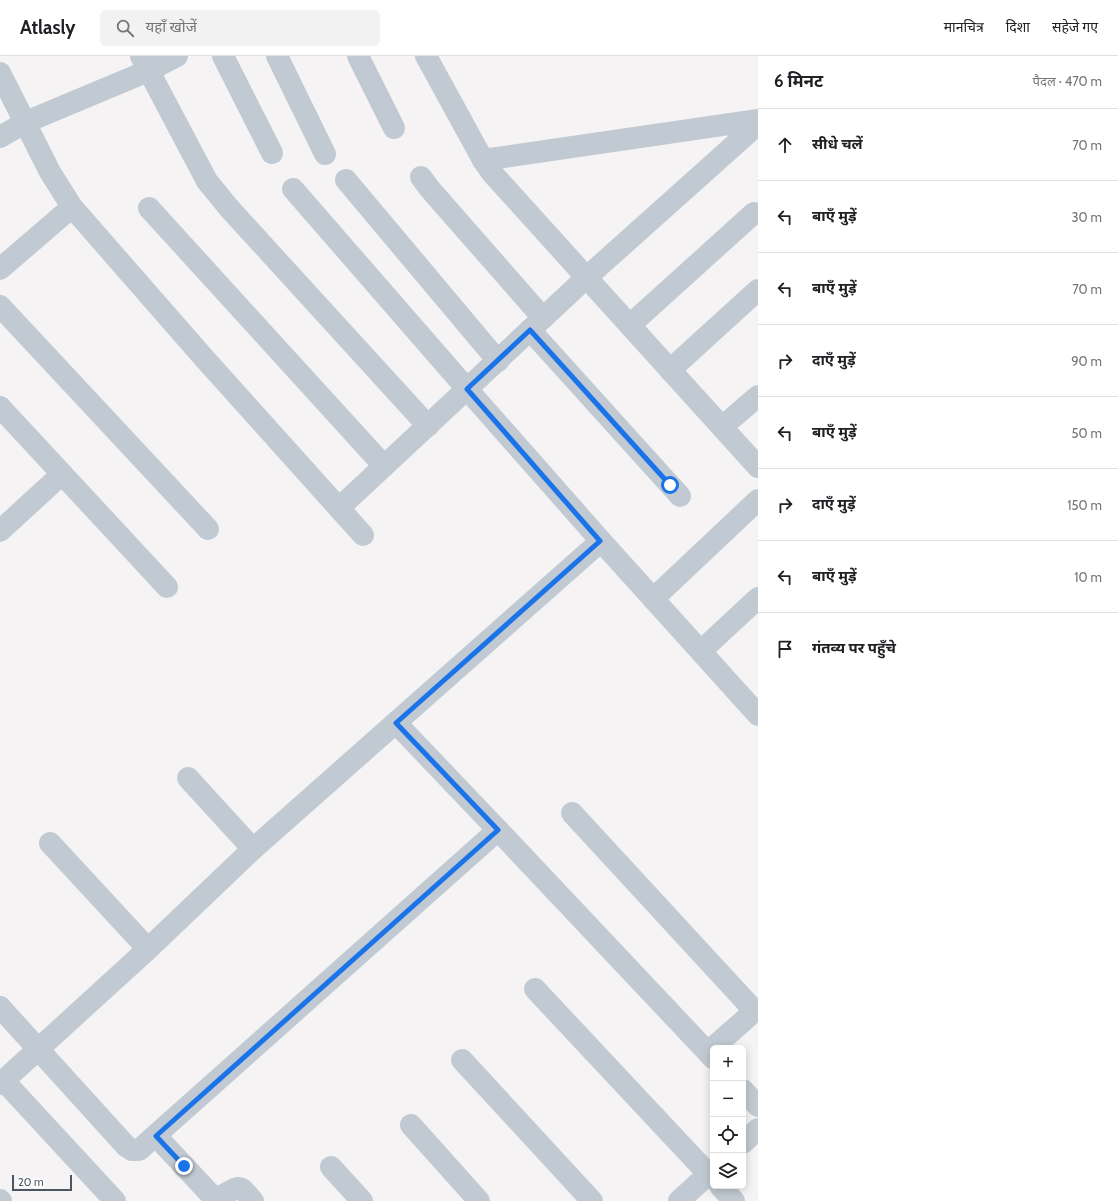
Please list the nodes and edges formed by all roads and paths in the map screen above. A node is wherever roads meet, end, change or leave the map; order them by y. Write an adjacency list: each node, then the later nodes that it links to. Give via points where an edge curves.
1 (177, 56): 6 (street)
2 (223, 56): 13 (street)
3 (277, 56): 14 (street)
4 (358, 56): 11 (street)
5 (426, 56): 15 (street)
6 (145, 63): 9 (street); 33 (street, via 207,181 234,214)
7 (0, 73): 9 (street)
8 (758, 120): 15 (street)
9 (26, 122): 12 (street); 19 (street, via 50,172)
10 (758, 124): 23 (street)
11 (394, 128)
12 (0, 137)
13 (272, 153)
14 (325, 154)
15 (483, 160): 23 (street, via 492,174)
16 (421, 177): 26 (street)
17 (346, 180): 28 (street)
18 (293, 189): 30 (street)
19 (72, 207): 22 (street); 40 (street)
20 (149, 208): 35 (street)
21 (754, 213): 27 (street)
22 (0, 269)
23 (587, 277): 26 (street); 27 (street)
24 (758, 290): 29 (street)
25 (0, 306): 41 (street)
26 (537, 324): 28 (street); 38 (street)
27 (630, 325): 29 (street)
28 (498, 361): 30 (street)
29 (670, 370): 34 (street)
30 (467, 389): 33 (street); 44 (street)
31 (758, 396): 34 (street)
32 (0, 407): 37 (street)
33 (428, 426): 35 (street)
34 (722, 427): 36 (street)
35 (384, 466): 40 (street)
36 (758, 467)
37 (62, 474): 42 (street); 45 (street)
38 (680, 496)
39 (758, 500): 47 (street)
40 (339, 508): 43 (street)
41 (208, 529)
42 (0, 531)
43 (363, 535)
44 (600, 541): 47 (street); 50 (street)
45 (167, 586)
46 (758, 598): 48 (street)
47 (653, 599): 48 (street)
48 (701, 651): 49 (street)
49 (755, 706)
50 (396, 723): 53 (street); 55 (street)
51 (188, 778): 55 (street)
52 (572, 813): 59 (street, via 750,1006 749,1016)
53 (498, 830): 61 (street); 66 (street)
54 (50, 843): 56 (street)
55 (254, 850): 56 (street)
56 (148, 949): 60 (street)
57 (535, 989): 69 (street)
58 (0, 1007): 60 (street)
59 (720, 1045)
60 (38, 1050): 63 (street); 66 (street, via 126,1146 132,1150 139,1150)
61 (710, 1055)
62 (462, 1060): 76 (street)
63 (2, 1083): 72 (street)
64 (410, 1125): 75 (street)
65 (758, 1129): 67 (street)
66 (156, 1136): 73 (street, via 212,1196 217,1198 241,1188)
67 (746, 1140)
68 (331, 1167): 74 (street)
69 (710, 1173)
70 (710, 1180): 77 (street)
71 (724, 1189): 78 (street)
72 (114, 1201)
73 (253, 1201)
74 (362, 1201)
75 (479, 1201)
76 (592, 1201)
77 (679, 1201)
78 (734, 1201)

